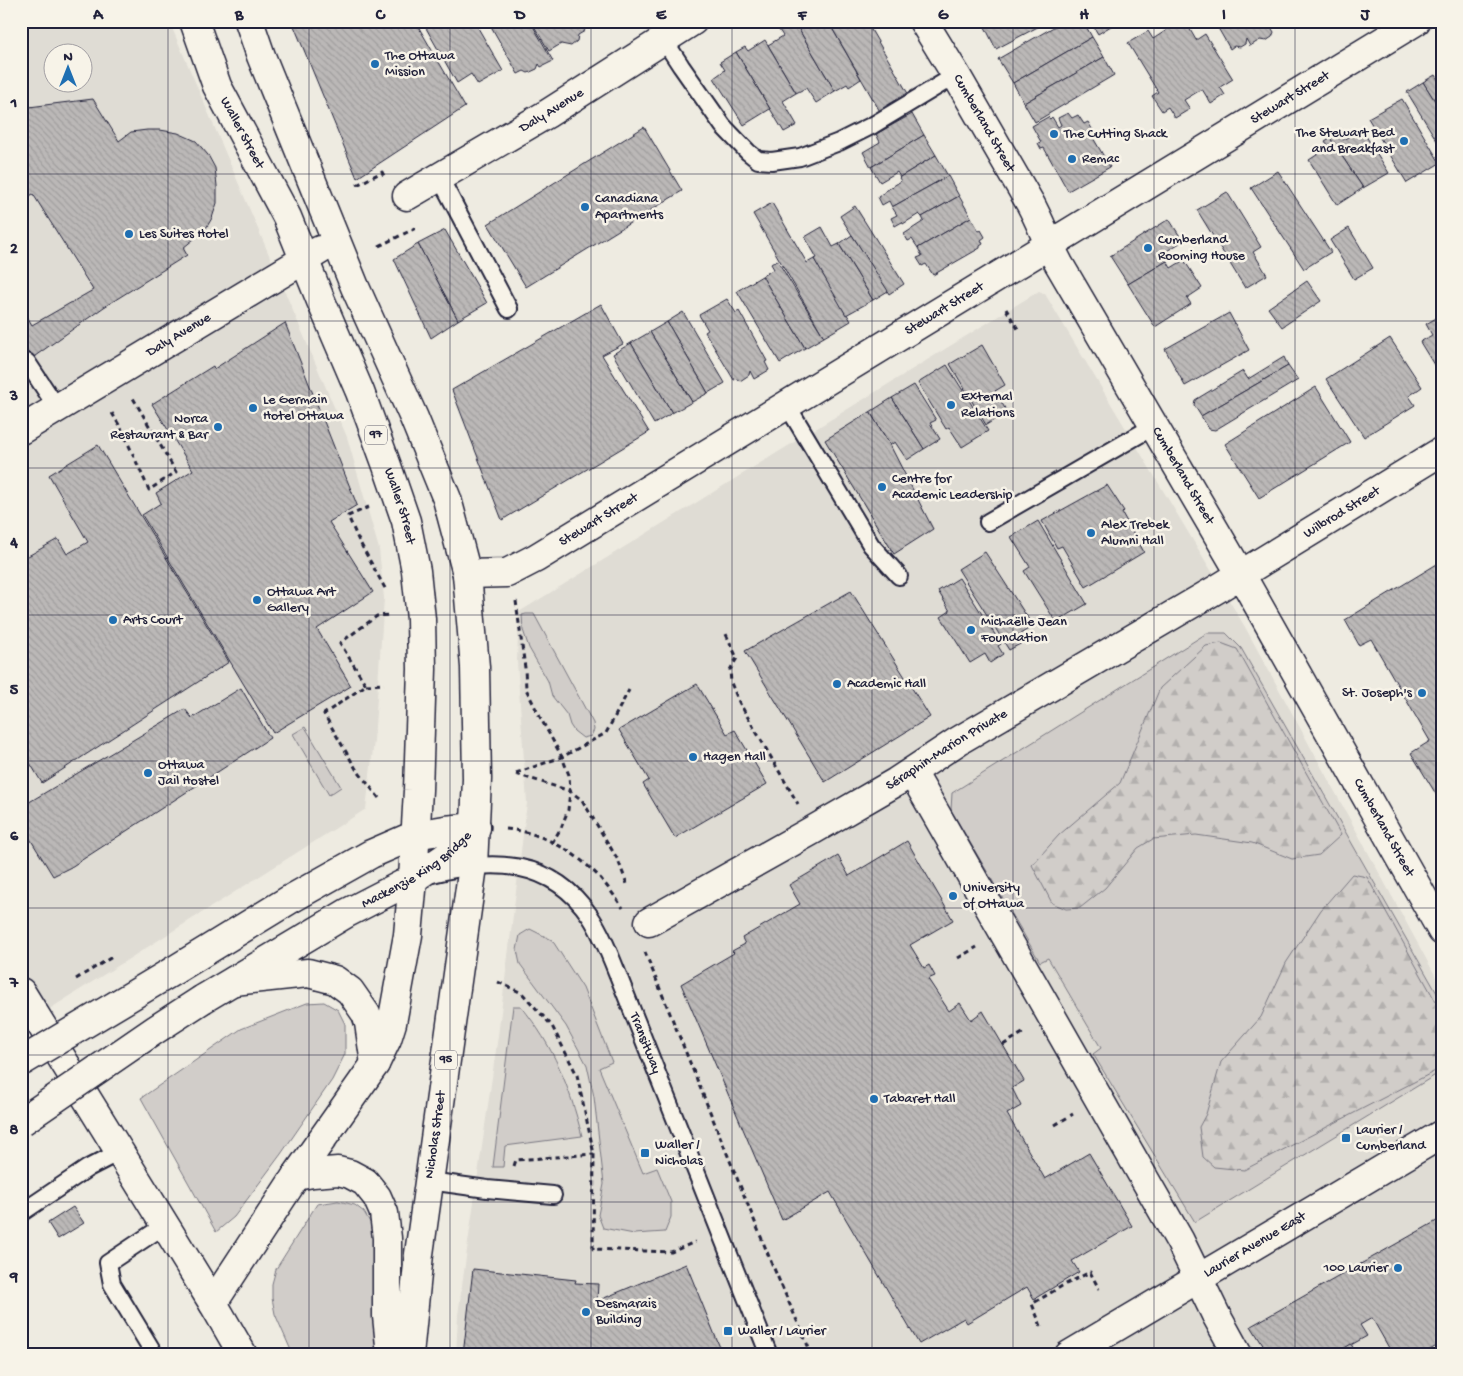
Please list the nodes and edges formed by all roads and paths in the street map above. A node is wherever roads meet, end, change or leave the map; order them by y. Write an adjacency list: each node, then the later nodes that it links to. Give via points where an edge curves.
1 (194, 21): 12 (main road, Waller Street / 97, via 217,86 287,217)
2 (249, 21): 10 (main road)
3 (693, 21): 6 (main road, Daly Avenue)
4 (923, 21): 7 (main road, Cumberland Street)
5 (1416, 21): 11 (main road, Stewart Street)
6 (664, 40): 7 (lane, via 723,126 758,160 800,157 839,142); 8 (main road, Daly Avenue, via 547,114)
7 (956, 75): 11 (main road, Cumberland Street, via 1030,203)
8 (439, 176): 9 (main road, Daly Avenue); 13 (lane)
9 (407, 196)
10 (336, 240): 12 (main road, Daly Avenue); 28 (main road, via 447,499)
11 (1049, 246): 18 (main road, Stewart Street); 21 (main road, Cumberland Street)
12 (304, 260): 17 (main road, Daly Avenue); 42 (main road, Waller Street / 97, via 360,392 387,466 406,521 416,571 422,669)
13 (509, 309)
14 (1006, 309): 15 (path)
15 (1018, 329)
16 (27, 362): 19 (lane)
17 (115, 374): 19 (main road, Daly Avenue); 20 (path, via 176,472 149,490)
18 (787, 405): 26 (main road, Stewart Street); 29 (lane, via 871,545)
19 (58, 409): 22 (main road, Daly Avenue)
20 (112, 413)
21 (1154, 426): 25 (lane); 27 (main road, Cumberland Street)
22 (21, 430)
23 (1442, 451): 27 (main road, Wilbrod Street)
24 (370, 506): 30 (path, via 348,516)
25 (988, 522)
26 (508, 573): 28 (main road, Stewart Street); 36 (path, via 518,606 526,689)
27 (1240, 573): 37 (main road, Séraphin-Marion Private, via 958,741); 48 (main road, Cumberland Street)
28 (467, 574): 40 (main road, via 475,667)
29 (899, 576)
30 (390, 597)
31 (390, 615): 34 (path, via 377,616 340,643)
32 (726, 634): 41 (path, via 737,658 730,670 731,683 739,702)
33 (384, 684): 34 (path)
34 (366, 685): 39 (path, via 324,714 356,769)
35 (629, 690): 36 (path, via 606,733)
36 (562, 757): 38 (path, via 569,775); 38 (path, via 516,774)
37 (912, 772): 41 (main road, Séraphin-Marion Private); 67 (main road, via 1177,1234)
38 (570, 791): 43 (path, via 568,810); 46 (path, via 582,800 618,860)
39 (379, 798)
40 (476, 827): 42 (main road, Mackenzie King Bridge); 44 (main road, Nicholas Street); 45 (main road, Mackenzie King Bridge, via 447,856)
41 (813, 830): 47 (main road, Séraphin-Marion Private)
42 (415, 835): 45 (main road, Waller Street / 97); 54 (main road, Mackenzie King Bridge, bridge, via 370,854 306,890)
43 (552, 843)
44 (473, 866): 45 (lane, Transitway); 62 (main road, Nicholas Street / 95); 75 (lane, Transitway, via 530,869 562,886 590,916 618,975)
45 (413, 879): 51 (main road, Mackenzie King Bridge, via 347,913); 55 (main road, via 408,935 392,1023)
46 (627, 884)
47 (649, 922)
48 (1442, 930)
49 (112, 958): 50 (path)
50 (76, 979)
51 (234, 981): 55 (main road, via 308,974 335,980 350,991 366,1014); 56 (main road, Mackenzie King Bridge, bridge, via 155,1030)
52 (498, 982): 59 (path, via 522,993 552,1026 577,1075)
53 (21, 992): 58 (main road)
54 (21, 1062)
55 (375, 1064): 61 (main road)
56 (21, 1122)
57 (1442, 1134): 67 (main road, Laurier Avenue East)
58 (120, 1152): 64 (lane, via 88,1168); 65 (main road)
59 (594, 1154): 60 (path, via 516,1160); 66 (path, via 593,1249 671,1252)
60 (514, 1168)
61 (296, 1176): 69 (main road); 73 (main road, via 333,1170 344,1172 365,1182 376,1197 384,1213 387,1238 387,1316)
62 (429, 1181): 63 (lane); 74 (main road, Nicholas Street / 95)
63 (554, 1195)
64 (21, 1213)
65 (165, 1225): 69 (main road); 71 (lane, via 108,1262 112,1284)
66 (695, 1242)
67 (1198, 1279): 76 (main road, Laurier Avenue East); 77 (main road)
68 (1099, 1288): 70 (path, via 1090,1272 1032,1304)
69 (213, 1303): 72 (main road)
70 (1041, 1326)
71 (154, 1355)
72 (243, 1355)
73 (391, 1355)
74 (409, 1355)
75 (769, 1355)
76 (1069, 1355)
77 (1238, 1355)

